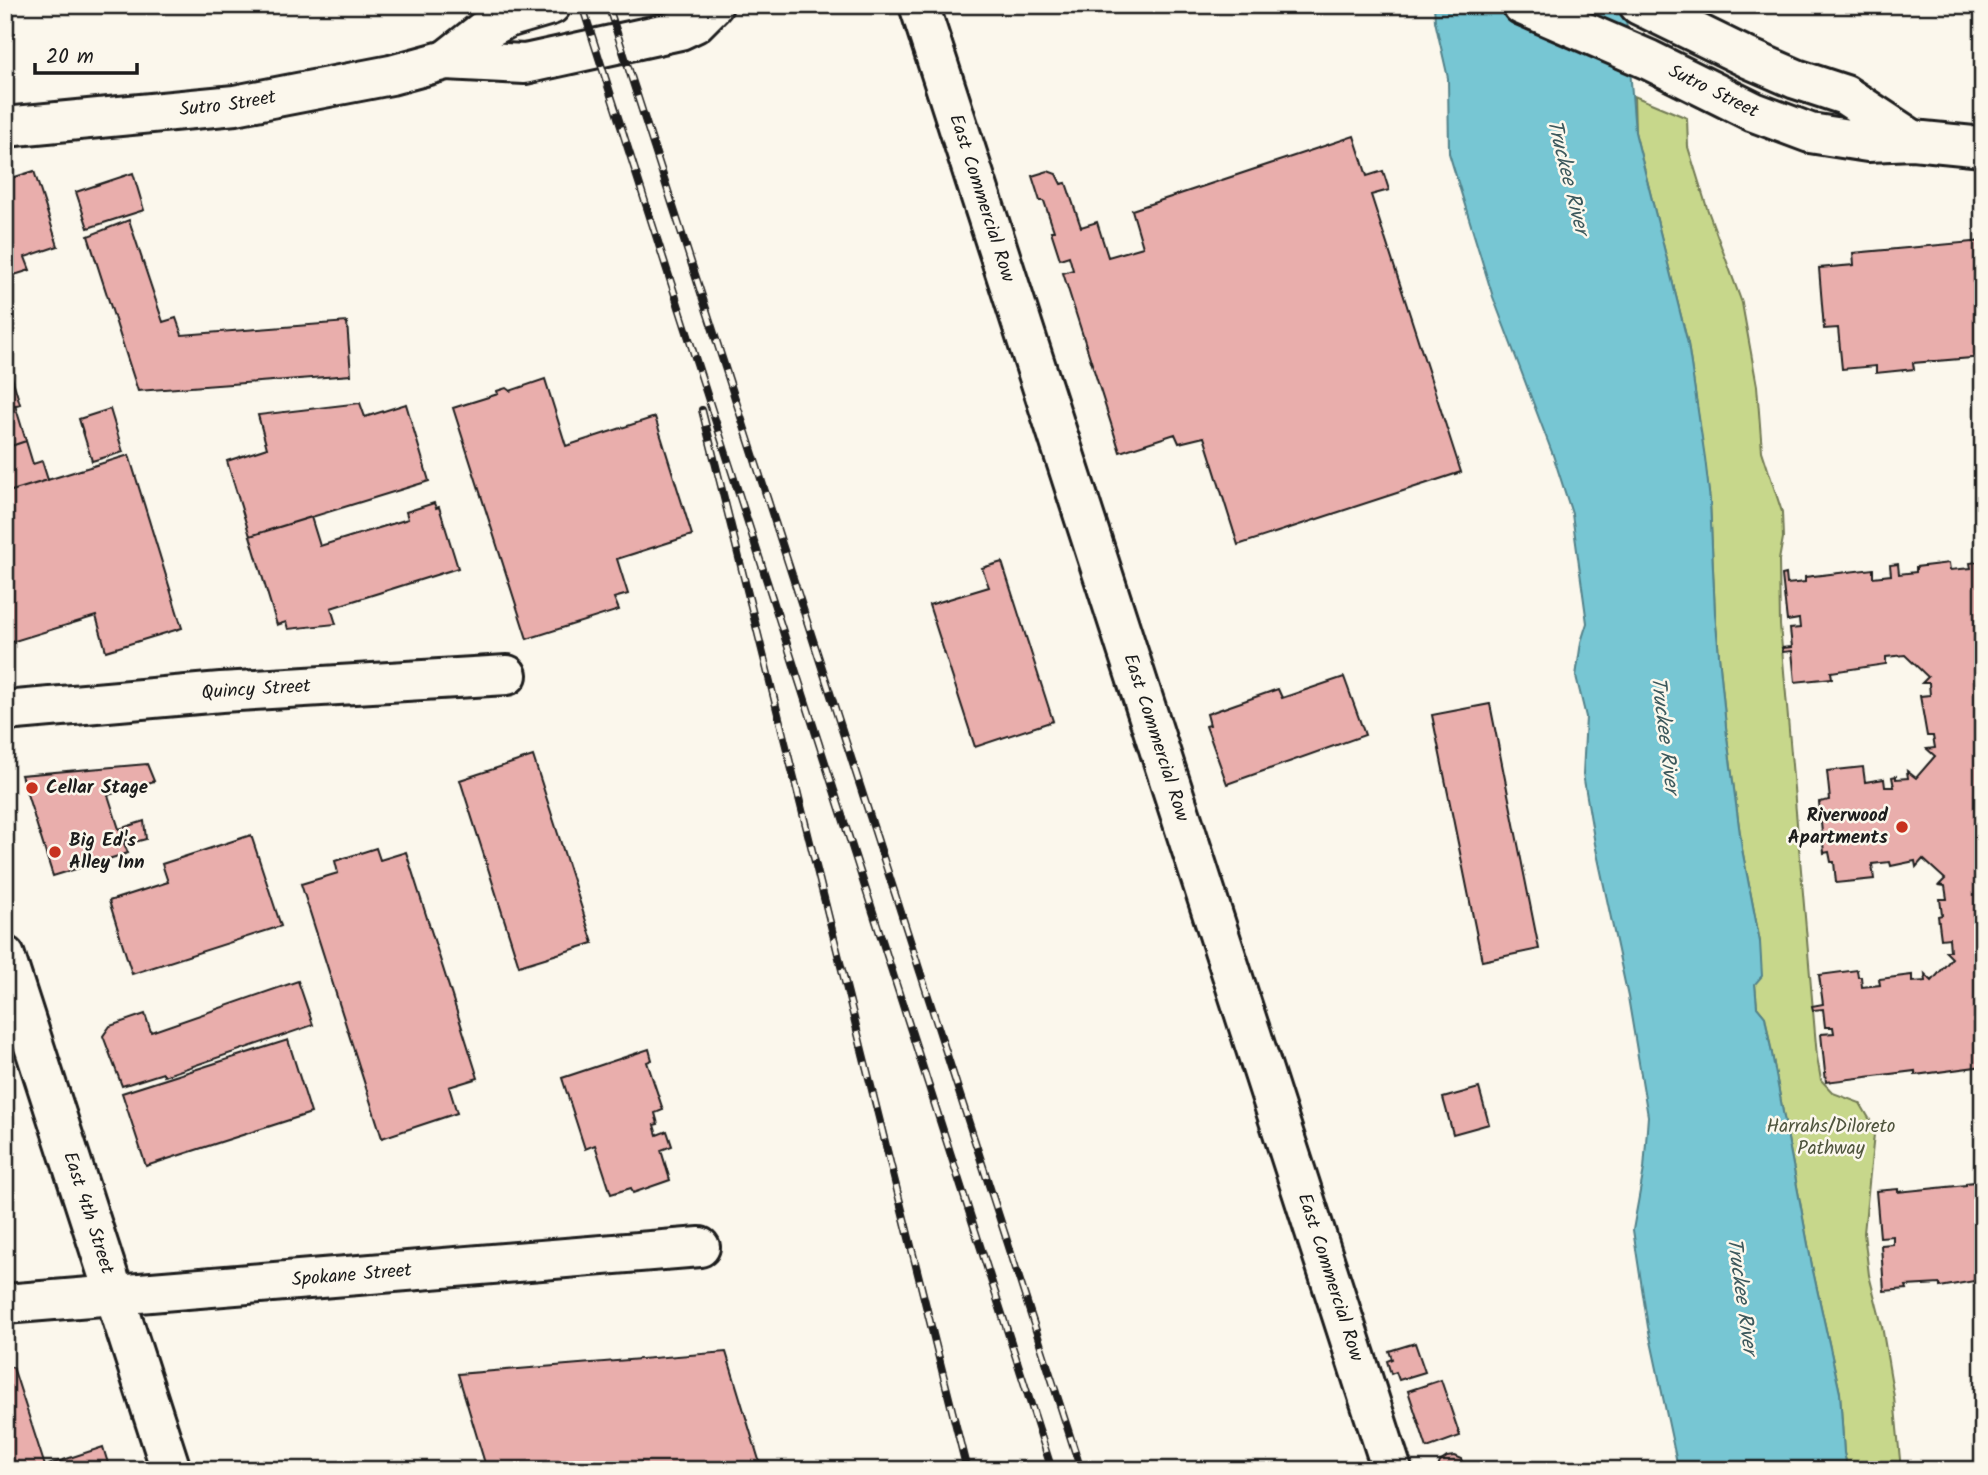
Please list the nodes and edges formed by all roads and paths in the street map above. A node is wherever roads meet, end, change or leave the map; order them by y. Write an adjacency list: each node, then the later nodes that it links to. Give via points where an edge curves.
1 (551, 5): 6 (street, Sutro Street, via 507,18)
2 (713, 5): 6 (street, Sutro Street, via 680,30 554,59 525,64)
3 (919, 5): 17 (street, East Commercial Row)
4 (1522, 5): 8 (street, Sutro Street, via 1754,112 1810,133 1868,142)
5 (1639, 5): 8 (street, Sutro Street, via 1760,64 1845,95)
6 (446, 60): 7 (street, Sutro Street, via 235,105)
7 (5, 127)
8 (1913, 140): 9 (street, Sutro Street)
9 (1983, 147)
10 (507, 675): 11 (street, Quincy Street, via 221,692)
11 (5, 711)
12 (5, 956): 14 (street, East 4th Street)
13 (700, 1247): 14 (street, Spokane Street)
14 (115, 1295): 15 (street, Spokane Street); 16 (street, East 4th Street)
15 (5, 1304)
16 (171, 1470)
17 (1392, 1470)

